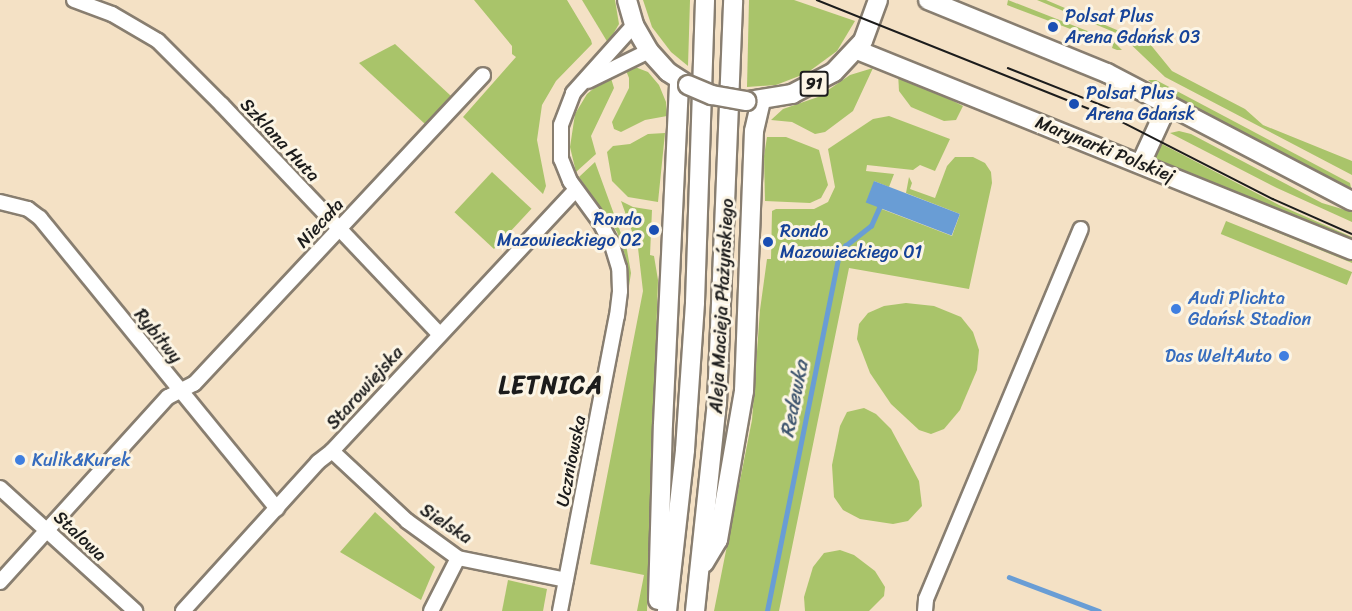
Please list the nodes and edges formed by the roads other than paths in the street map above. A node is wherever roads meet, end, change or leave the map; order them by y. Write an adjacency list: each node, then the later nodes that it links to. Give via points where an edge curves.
1 (74, 0): 20 (street, Szklana Huta, via 112,14 158,41)
2 (627, 0): 7 (main road, 91)
3 (705, 0): 37 (main road, Aleja Macieja Płażyńskiego, via 695,302 684,461)
4 (734, 0): 29 (main road, Aleja Macieja Płażyńskiego, via 723,308)
5 (878, 0): 8 (main road, 91)
6 (928, 0): 14 (main road, via 1107,73)
7 (634, 25): 9 (main road, 91); 12 (street, Uczniowska)
8 (857, 50): 13 (main road, 91, via 834,72 807,88); 15 (main road, Marynarki Polskiej)
9 (649, 51): 11 (main road, 91); 12 (street)
10 (483, 75): 20 (street, Niecała)
11 (684, 83): 13 (main road, 91, bridge, via 712,95); 36 (main road, via 663,424)
12 (579, 86): 16 (street, Uczniowska, via 566,106 559,144 561,159)
13 (754, 101): 29 (main road, via 741,416 718,540)
14 (1167, 104): 15 (main road); 17 (main road)
15 (1141, 164): 21 (main road, Marynarki Polskiej)
16 (575, 190): 22 (street, Starowiejska); 30 (street, Uczniowska, via 612,245 620,291)
17 (1352, 201)
18 (0, 202): 23 (street, Rybitwy, via 28,209 40,218)
19 (1081, 229): 39 (street, via 926,599)
20 (339, 230): 22 (street, Szklana Huta); 23 (street, Niecała, via 194,384)
21 (1352, 249)
22 (439, 334): 24 (street, Starowiejska)
23 (180, 392): 26 (street, Rybitwy); 27 (street, Niecała, via 168,397)
24 (332, 451): 26 (street, Starowiejska); 28 (street, Sielska, via 407,521)
25 (0, 488): 27 (street, Stalowa)
26 (278, 509): 33 (street, Starowiejska)
27 (46, 528): 31 (street, Niecała); 32 (street, Stalowa)
28 (458, 558): 30 (street, Sielska); 34 (street)
29 (701, 567): 38 (main road, Aleja Macieja Płażyńskiego)
30 (566, 580): 35 (street, Uczniowska)
31 (0, 582)
32 (135, 611)
33 (183, 611)
34 (431, 611)
35 (560, 611)
36 (658, 611)
37 (667, 611)
38 (695, 611)
39 (925, 611)

